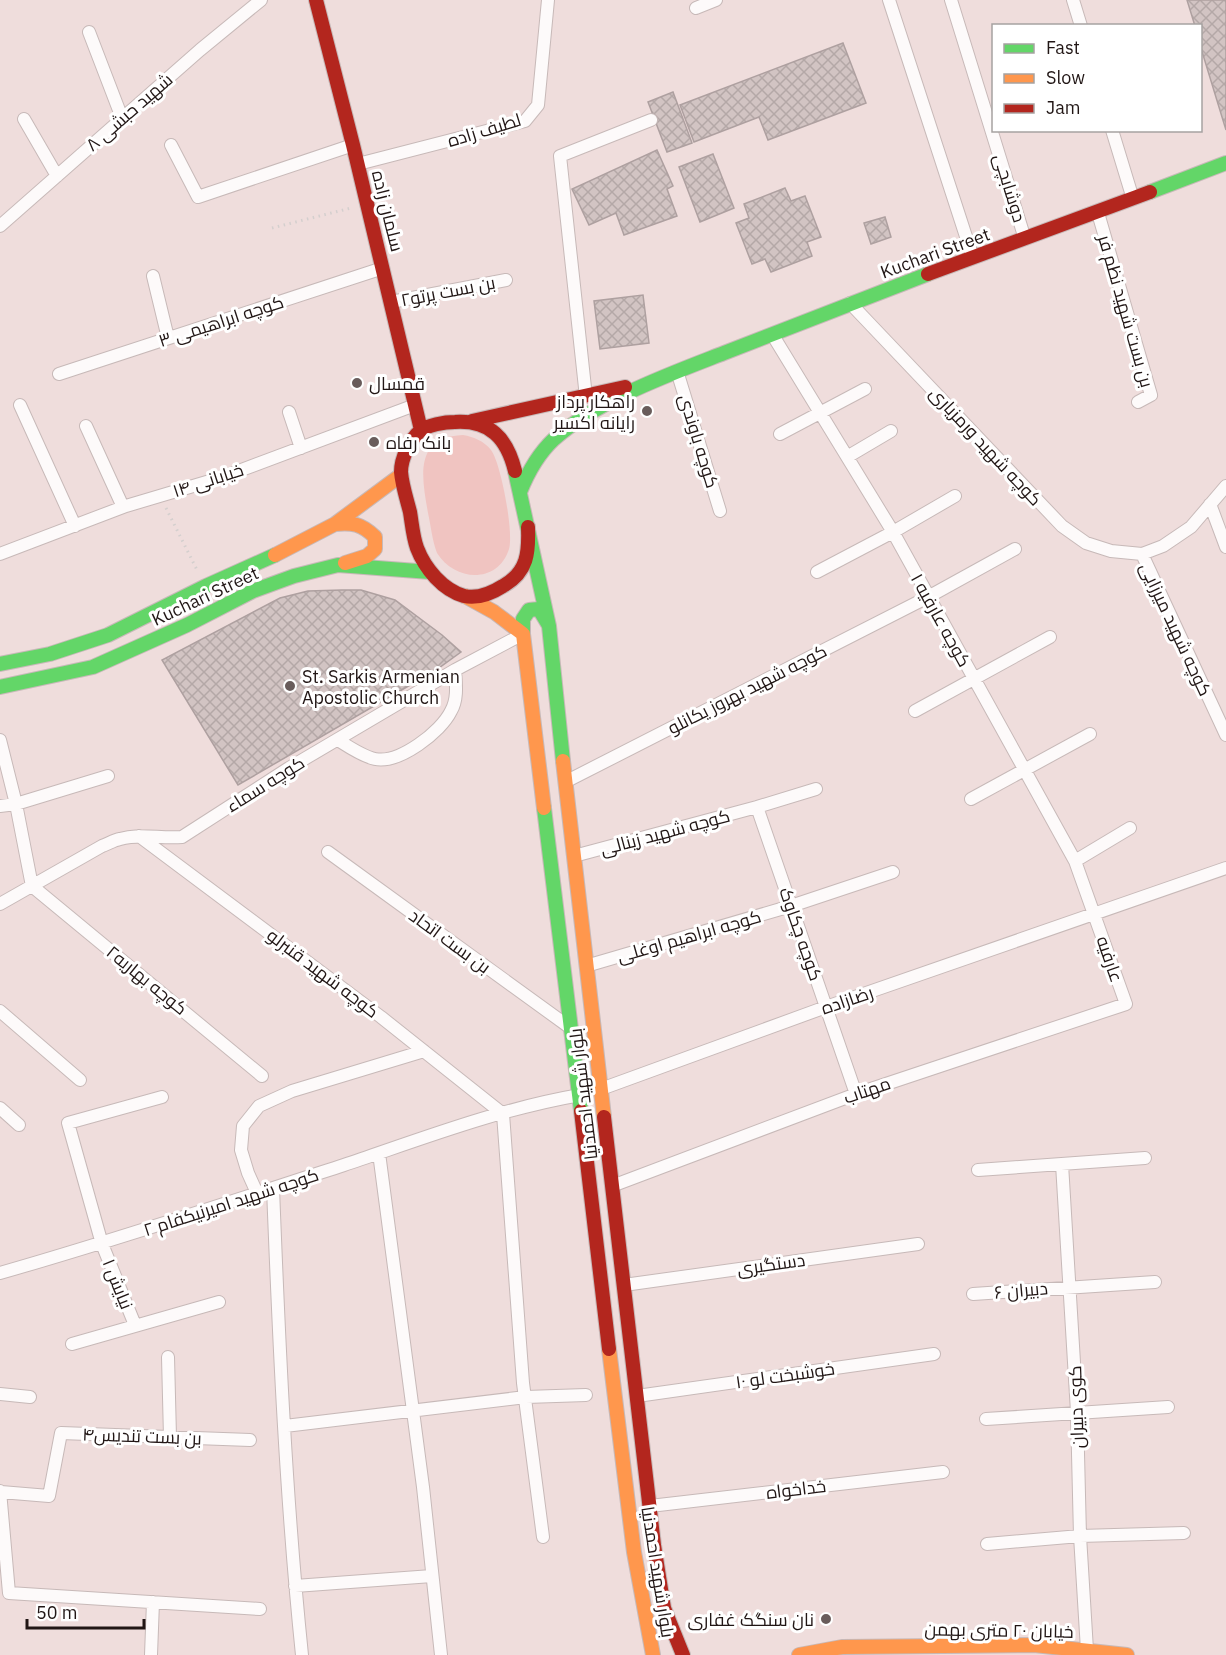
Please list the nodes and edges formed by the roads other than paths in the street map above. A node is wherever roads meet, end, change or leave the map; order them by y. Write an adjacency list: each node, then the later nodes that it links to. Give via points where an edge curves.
1 (261, 0): 11 (street, شهید حبشی ۸)
2 (316, 0): 16 (main road, سلمان زاده)
3 (548, 0): 18 (street, لطیف زاده, via 538,105 525,121)
4 (716, 0): 8 (street)
5 (890, 0): 24 (street)
6 (951, 0): 23 (street, دوشابچی)
7 (1073, 0): 9 (street)
8 (696, 8)
9 (1080, 24)
10 (89, 32): 11 (street)
11 (122, 118): 19 (street, شهید حبشی ۸)
12 (24, 119): 19 (street)
13 (651, 120): 36 (street, via 560,156)
14 (1113, 132): 20 (street)
15 (171, 145): 16 (street, via 198,197)
16 (353, 145): 18 (main road, سلمان زاده)
17 (1226, 163): 20 (main road, Kuchari Street)
18 (358, 164): 25 (main road, سلمان زاده)
19 (57, 176): 22 (street, شهید حبشی ۸)
20 (1133, 199): 21 (main road, Kuchari Street)
21 (1098, 213): 23 (main road, Kuchari Street); 37 (street, بن بست شهید نظم فر, via 1151,395)
22 (0, 226)
23 (1025, 239): 24 (main road, Kuchari Street)
24 (973, 258): 29 (main road, Kuchari Street)
25 (383, 268): 28 (main road, سلمان زاده); 31 (street, کوچه ابراهیمی ۳)
26 (153, 276): 31 (street)
27 (506, 280): 28 (street, بن بست پرتو۲)
28 (391, 302): 39 (main road, سلمان زاده)
29 (850, 303): 30 (main road, Kuchari Street); 63 (street, کوچه شهید ورمزیاری, via 1062,526 1086,543 1111,551)
30 (772, 334): 32 (main road, Kuchari Street); 41 (street, کوچه عارفیه ۱)
31 (168, 338): 33 (street, کوچه ابراهیمی ۳)
32 (677, 371): 34 (main road, Kuchari Street); 55 (street, کوچه باوندی)
33 (59, 375)
34 (656, 380): 36 (main road, Kuchari Street); 51 (main road, Kuchari Street, via 562,432 541,451)
35 (865, 388): 41 (street)
36 (586, 397): 42 (main road, Kuchari Street)
37 (1138, 402)
38 (20, 405): 57 (street)
39 (415, 405): 44 (main road, سلمان زاده); 47 (street, خیابانی ۱۴)
40 (289, 412): 47 (street)
41 (820, 413): 46 (street); 48 (street, کوچه عارفیه ۱)
42 (472, 422): 44 (main road, via 448,422); 51 (main road, via 489,429 506,444)
43 (86, 426): 54 (street)
44 (421, 430): 49 (main road, via 407,448)
45 (891, 430): 48 (street)
46 (780, 434)
47 (301, 448): 54 (street, خیابانی ۱۴)
48 (847, 457): 59 (street, کوچه عارفیه ۱)
49 (401, 475): 56 (main road, Kuchari Street); 65 (main road, via 417,548)
50 (1226, 486): 53 (street)
51 (520, 492): 58 (main road)
52 (955, 496): 59 (street)
53 (1210, 504): 60 (street); 63 (street, via 1191,527 1163,546)
54 (123, 507): 57 (street, خیابانی ۱۴)
55 (720, 511)
56 (335, 525): 64 (main road, via 354,522 375,537 375,549 368,556); 72 (main road, Kuchari Street, via 108,635 50,654)
57 (75, 526): 62 (street, خیابانی ۱۴)
58 (528, 527): 67 (main road, via 525,563 509,583 490,594); 69 (main road, بلوار شهید احمدنیا)
59 (893, 532): 66 (street); 68 (street, کوچه عارفیه ۱)
60 (1226, 547)
61 (1015, 549): 68 (street, کوچه شهید بهروز یکانلو)
62 (0, 554)
63 (1142, 554): 78 (street, کوچه شهید میرزایی)
64 (338, 565): 65 (main road, Kuchari Street); 75 (main road, Kuchari Street, via 253,591 93,667)
65 (430, 572): 67 (main road)
66 (817, 573)
67 (465, 596): 70 (main road)
68 (928, 597): 74 (street, کوچه عارفیه ۱); 83 (street, کوچه شهید بهروز یکانلو)
69 (549, 626): 70 (main road, via 539,609 531,608 522,619); 83 (main road, بلوار شهید احمدنیا)
70 (523, 634): 73 (street, کوچه سماء); 104 (main road, بلوار شهید احمدنیا)
71 (1050, 637): 74 (street)
72 (0, 664)
73 (455, 670): 80 (street, کوچه سماء); 80 (street, via 456,693 451,711 433,735 400,756 377,760)
74 (974, 678): 76 (street); 81 (street, کوچه عارفیه ۱)
75 (0, 687)
76 (915, 711)
77 (1090, 734): 81 (street)
78 (1226, 735)
79 (0, 740): 86 (street)
80 (338, 740): 90 (street, کوچه سماء, via 182,837)
81 (1025, 770): 85 (street); 93 (street, کوچه عارفیه ۱)
82 (108, 776): 86 (street)
83 (565, 782): 92 (main road, بلوار شهید احمدنیا)
84 (816, 789): 88 (street, کوچه شهید زینالی)
85 (970, 799)
86 (16, 804): 87 (street); 96 (street)
87 (0, 806)
88 (757, 807): 92 (street, کوچه شهید زینالی); 98 (street, کوچه چکاوک)
89 (1130, 828): 93 (street)
90 (139, 836): 96 (street, کوچه سماء, via 102,846); 105 (street, کوچه شهید قنبرلو)
91 (328, 852): 104 (street, بن بست اتحاد)
92 (573, 856): 100 (main road, بلوار شهید احمدنیا)
93 (1075, 861): 99 (street, کوچه عارفیه ۱)
94 (1226, 868): 99 (street, رضازاده)
95 (893, 872): 98 (street, کوچه ابراهیم اوغلی)
96 (32, 886): 97 (street, کوچه سماء); 106 (street, کوچه بهاریه۲)
97 (0, 904)
98 (791, 906): 100 (street, کوچه ابراهیم اوغلی); 102 (street, کوچه چکاوک)
99 (1094, 914): 101 (street, عارفیه); 102 (street, رضازاده)
100 (586, 966): 108 (main road, بلوار شهید احمدنیا)
101 (1125, 1004): 109 (street, مهتاب)
102 (826, 1007): 108 (street, رضازاده); 109 (street, کوچه چکاوک)
103 (0, 1011): 107 (street)
104 (572, 1029): 110 (main road, بلوار شهید احمدنیا)
105 (424, 1051): 113 (street, کوچه شهید قنبرلو); 121 (street, via 292,1091 259,1106 243,1126 241,1150)
106 (262, 1076)
107 (80, 1080)
108 (601, 1089): 119 (main road, بلوار شهید احمدنیا)
109 (856, 1094): 119 (street, مهتاب)
110 (580, 1095): 113 (street, کوچه شهید امیرنیکفام ۲); 164 (main road, بلوار شهید احمدنیا, via 634,1552)
111 (162, 1097): 122 (street, نیایش ۱, via 68,1123)
112 (0, 1108): 114 (street)
113 (503, 1114): 115 (street, کوچه شهید امیرنیکفام ۲); 138 (street)
114 (20, 1125)
115 (379, 1153): 120 (street, کوچه شهید امیرنیکفام ۲); 140 (street)
116 (1145, 1158): 117 (street)
117 (1062, 1164): 118 (street); 127 (street, کوی دبیران)
118 (978, 1170)
119 (612, 1186): 126 (main road, بلوار شهید احمدنیا)
120 (273, 1188): 121 (street, کوچه شهید امیرنیکفام ۲); 143 (street)
121 (257, 1193): 122 (street, کوچه شهید امیرنیکفام ۲)
122 (102, 1244): 124 (street, کوچه شهید امیرنیکفام ۲); 130 (street, نیایش ۱)
123 (918, 1244): 126 (street, دستگیری)
124 (0, 1273)
125 (1155, 1282): 127 (street, دبیران ۶)
126 (624, 1285): 136 (main road, بلوار شهید احمدنیا)
127 (1070, 1286): 128 (street, دبیران ۶); 141 (street, کوی دبیران)
128 (973, 1294)
129 (219, 1302): 130 (street)
130 (135, 1325): 131 (street)
131 (72, 1344)
132 (934, 1354): 136 (street, خوشبخت لو ۱۰)
133 (168, 1357): 144 (street)
134 (0, 1394): 137 (street)
135 (586, 1395): 138 (street)
136 (637, 1396): 148 (main road, بلوار شهید احمدنیا)
137 (30, 1397)
138 (526, 1397): 140 (street); 151 (street)
139 (1168, 1407): 141 (street)
140 (413, 1410): 143 (street); 153 (street)
141 (1077, 1412): 142 (street); 150 (street, کوی دبیران)
142 (986, 1419)
143 (285, 1426): 154 (street)
144 (170, 1437): 145 (street, بن بست تندیس۴); 147 (street, بن بست تندیس۴, via 62,1433 49,1496)
145 (250, 1440)
146 (943, 1472): 148 (street, خداخواه)
147 (0, 1491): 155 (street)
148 (650, 1506): 165 (main road, بلوار شهید احمدنیا, via 664,1608)
149 (1184, 1533): 150 (street)
150 (1080, 1536): 152 (street); 159 (street, کوی دبیران)
151 (543, 1537)
152 (987, 1544)
153 (432, 1576): 154 (street); 163 (street)
154 (295, 1586): 162 (street)
155 (4, 1594): 156 (street)
156 (153, 1602): 157 (street); 161 (street)
157 (260, 1609)
158 (887, 1647): 160 (main road, خیابان ۲۰ متری بهمن, via 1034,1645); 166 (main road, via 842,1647); 167 (main road, خیابان ۲۰ متری بهمن)
159 (1088, 1650): 160 (main road, خیابان ۲۰ متری بهمن); 168 (main road, خیابان ۲۰ متری بهمن)
160 (1070, 1652)
161 (151, 1655)
162 (302, 1655)
163 (441, 1655)
164 (653, 1655)
165 (684, 1655)
166 (799, 1655)
167 (871, 1655)
168 (1127, 1655)

